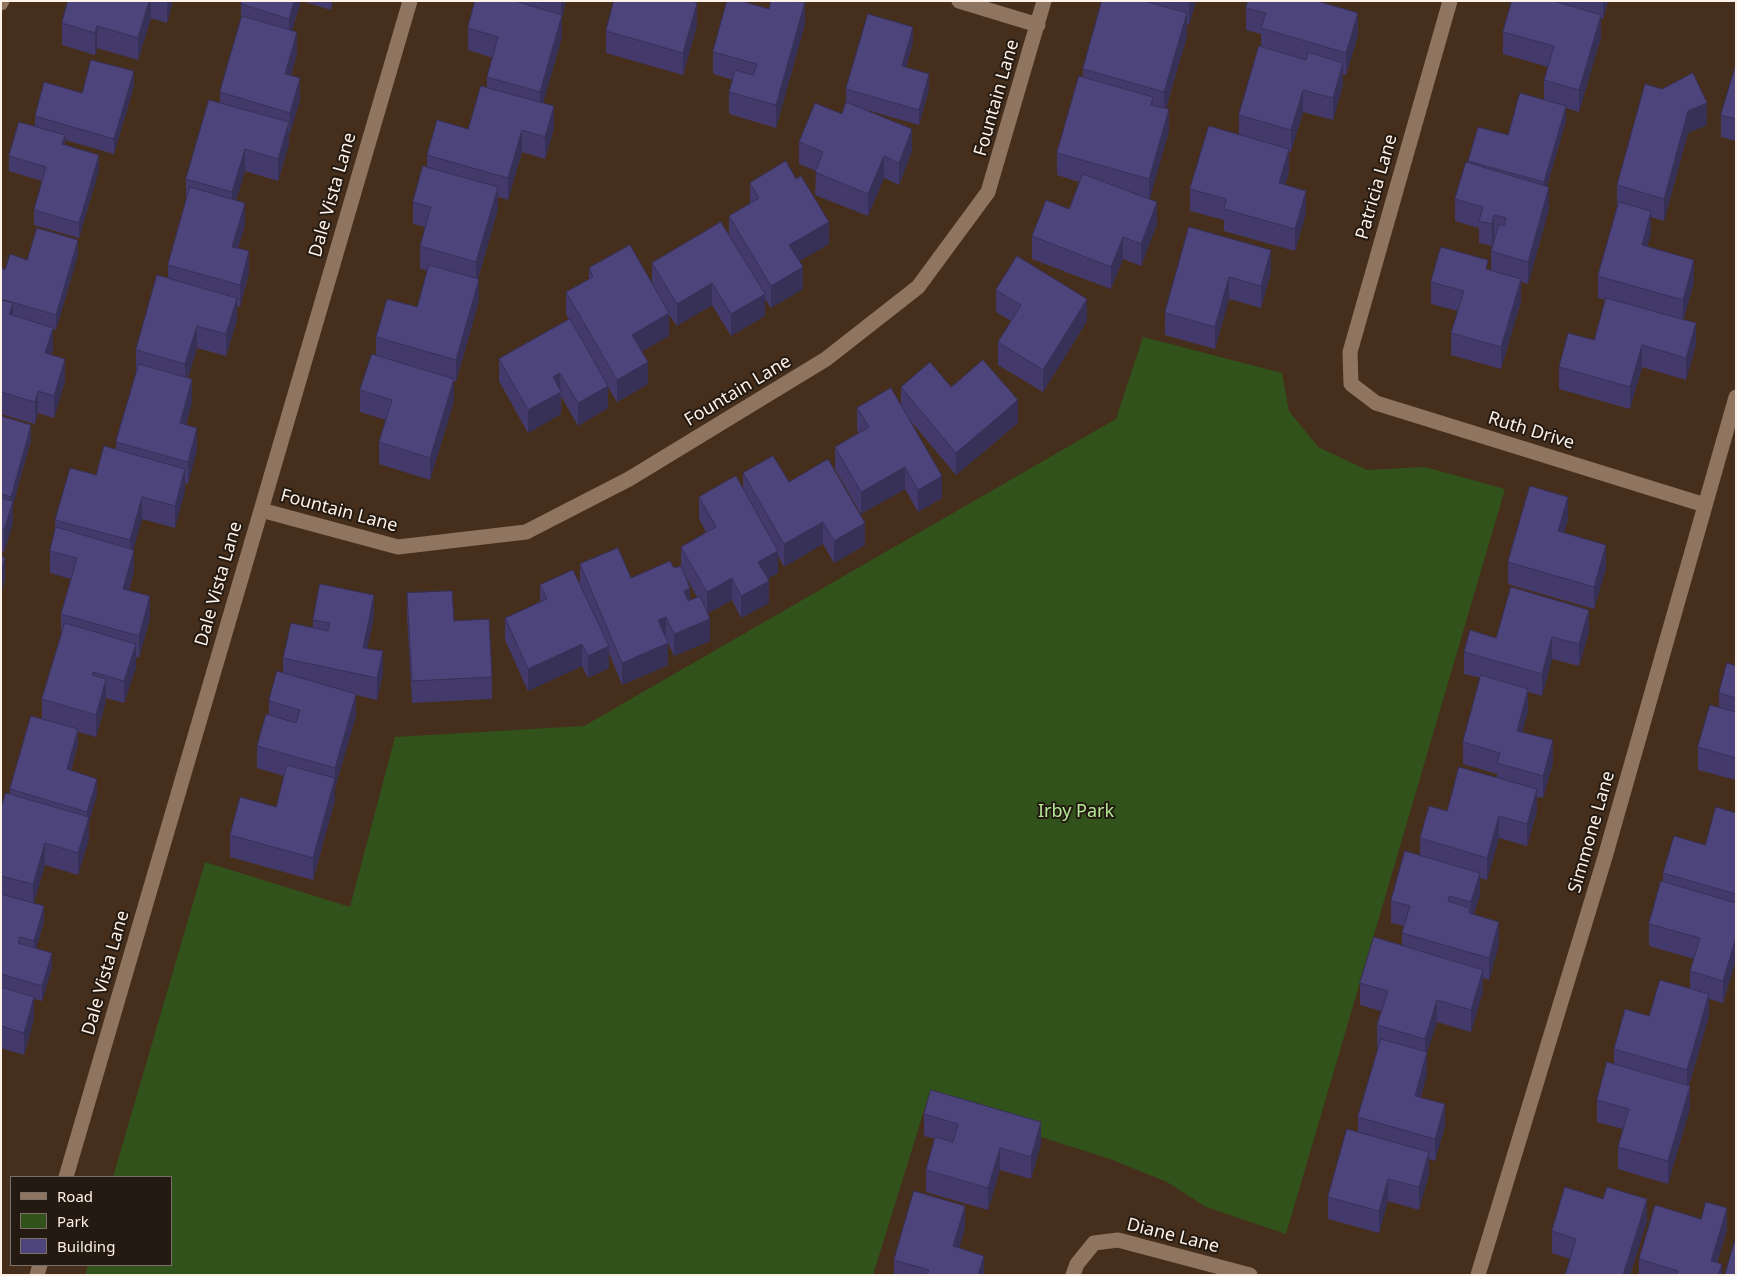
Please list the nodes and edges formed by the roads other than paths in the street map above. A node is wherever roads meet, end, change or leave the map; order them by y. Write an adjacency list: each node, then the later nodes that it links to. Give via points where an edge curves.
1 (410, 1): 9 (street, Dale Vista Lane)
2 (959, 1): 5 (street)
3 (1044, 1): 5 (street, Fountain Lane)
4 (1450, 1): 6 (street, Patricia Lane, via 1350,352)
5 (1038, 25): 9 (street, Fountain Lane, via 988,192 918,287 826,360 629,479 526,532 398,547)
6 (1351, 384): 8 (street, Ruth Drive, via 1376,403)
7 (1736, 397): 8 (street, Simmone Lane)
8 (1705, 504): 13 (street, Simmone Lane, via 1605,857)
9 (261, 510): 10 (street, Dale Vista Lane)
10 (66, 1176)
11 (1073, 1275): 12 (street, Diane Lane, via 1076,1264 1094,1243 1118,1240)
12 (1250, 1275)
13 (1478, 1275)

